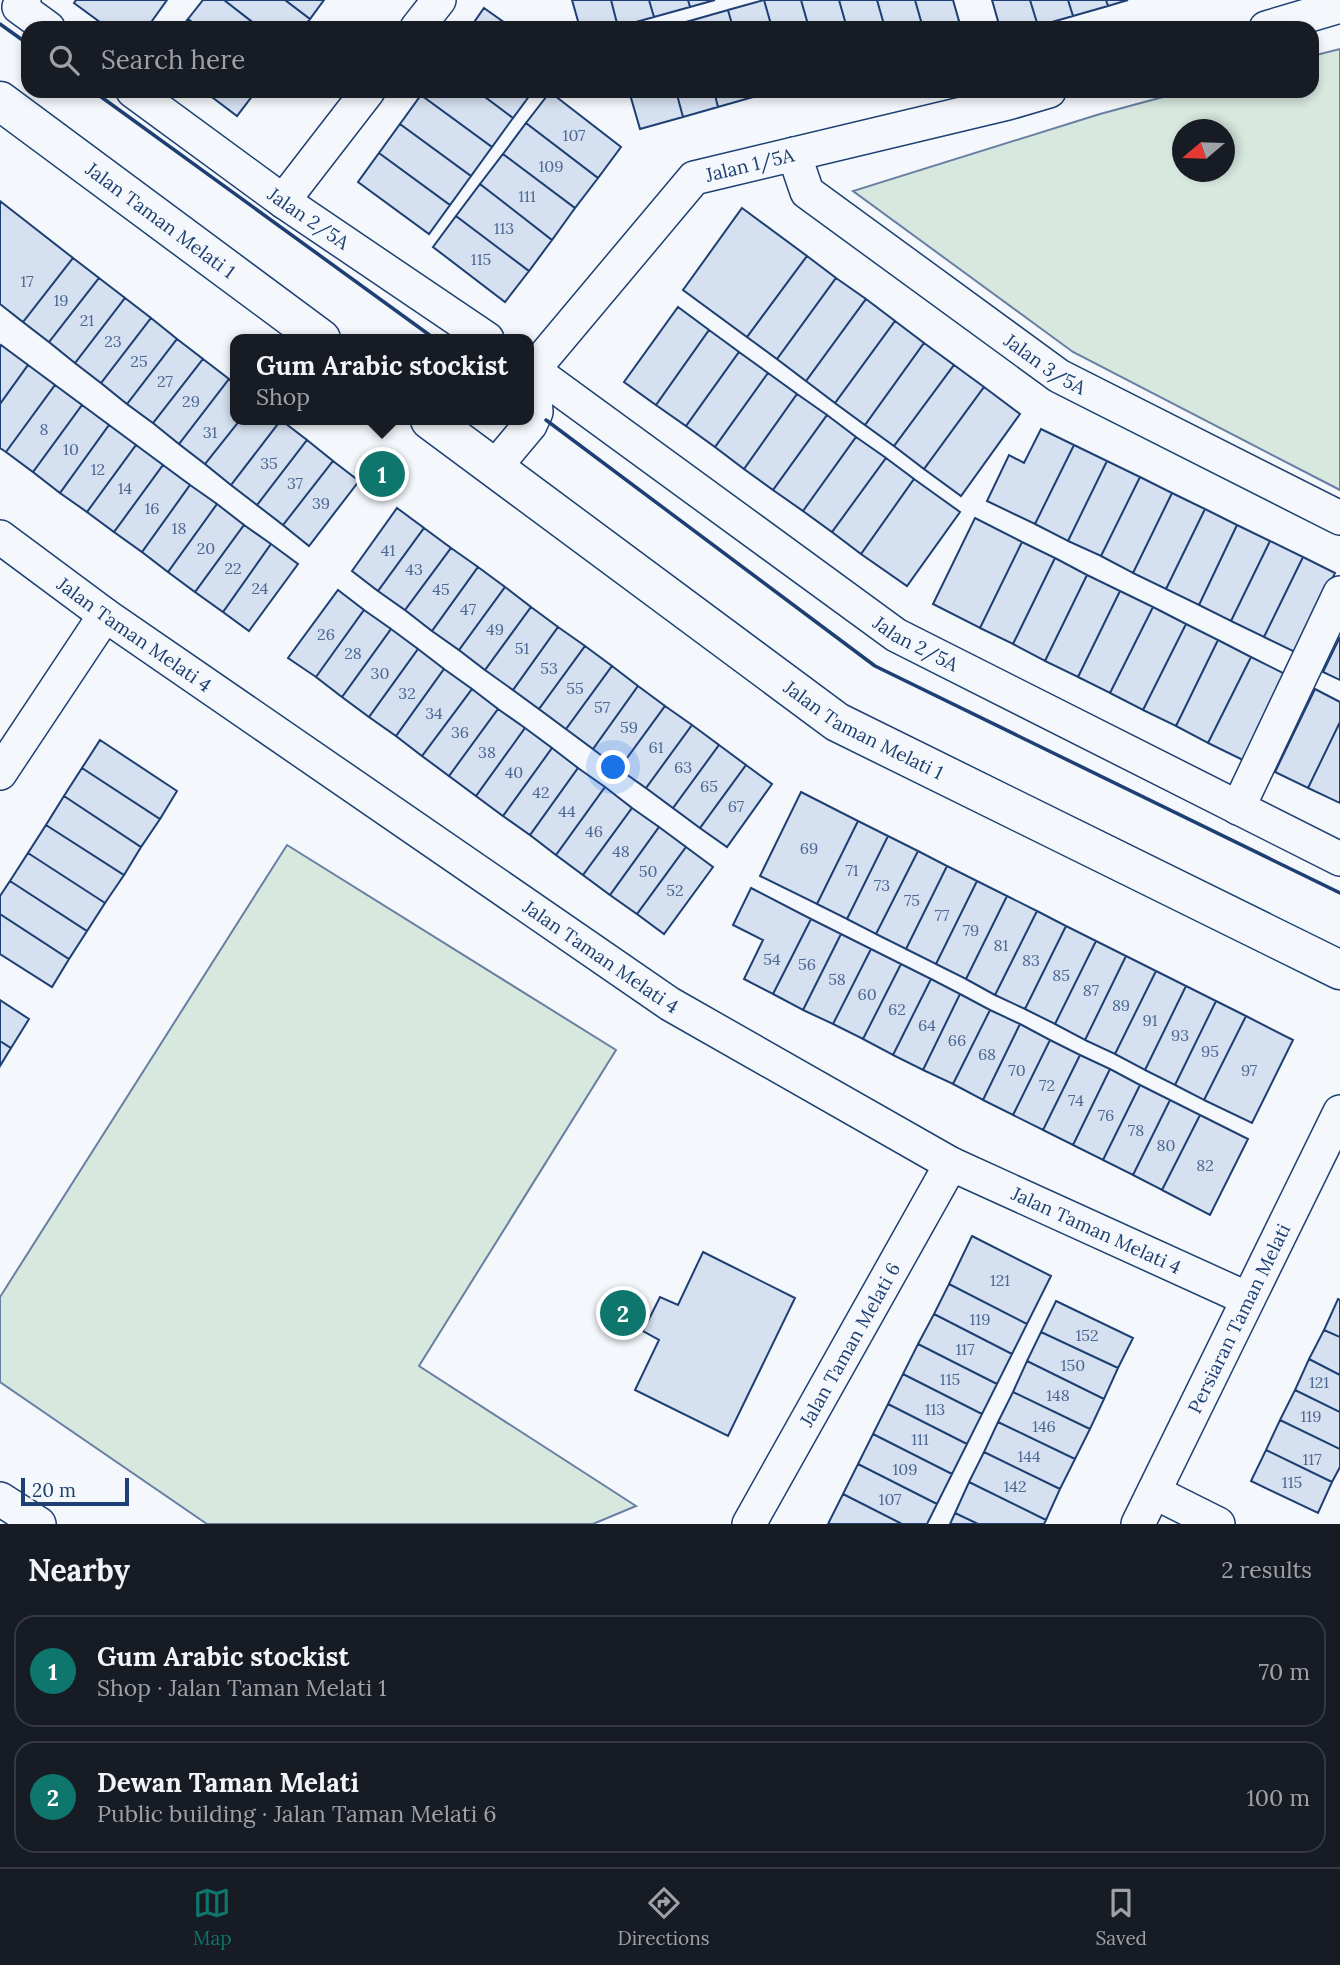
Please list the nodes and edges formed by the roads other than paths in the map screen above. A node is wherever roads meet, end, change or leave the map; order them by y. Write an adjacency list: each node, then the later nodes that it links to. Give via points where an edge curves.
1 (24, 0): 4 (street, via 19,7)
2 (439, 0): 5 (street)
3 (1340, 6): 6 (street)
4 (38, 21)
5 (422, 21)
6 (1290, 21)
7 (143, 98): 12 (street, Jalan 2/5A)
8 (363, 98): 12 (street)
9 (1025, 98): 11 (street, Jalan 1/5A)
10 (0, 101): 13 (street, Jalan Taman Melati 1)
11 (794, 154): 15 (street, Jalan 1/5A, via 694,178); 22 (street, Jalan 3/5A, via 807,192 1059,376)
12 (283, 201): 14 (street, Jalan 2/5A)
13 (314, 334)
14 (480, 334)
15 (534, 365)
16 (534, 373): 27 (street, Jalan 2/5A, via 897,635)
17 (534, 398): 18 (street)
18 (534, 416)
19 (449, 425): 21 (street, Jalan Taman Melati 1)
20 (530, 425): 21 (street)
21 (494, 468): 29 (street, Jalan Taman Melati 1, via 837,722)
22 (1340, 518)
23 (0, 537): 25 (street, Jalan Taman Melati 4)
24 (1340, 593): 27 (street)
25 (105, 615): 26 (street); 31 (street, Jalan Taman Melati 4, via 670,1004)
26 (0, 773)
27 (1238, 808): 28 (street, Jalan 2/5A)
28 (1340, 859)
29 (1340, 970)
30 (1340, 1112): 32 (street, Persiaran Taman Melati)
31 (951, 1164): 32 (street, Jalan Taman Melati 4); 36 (street, Jalan Taman Melati 6)
32 (1248, 1299): 33 (street, Persiaran Taman Melati)
33 (1154, 1492): 37 (street, Persiaran Taman Melati); 38 (street)
34 (0, 1499): 35 (street)
35 (39, 1524)
36 (749, 1524)
37 (1138, 1524)
38 (1217, 1524)

